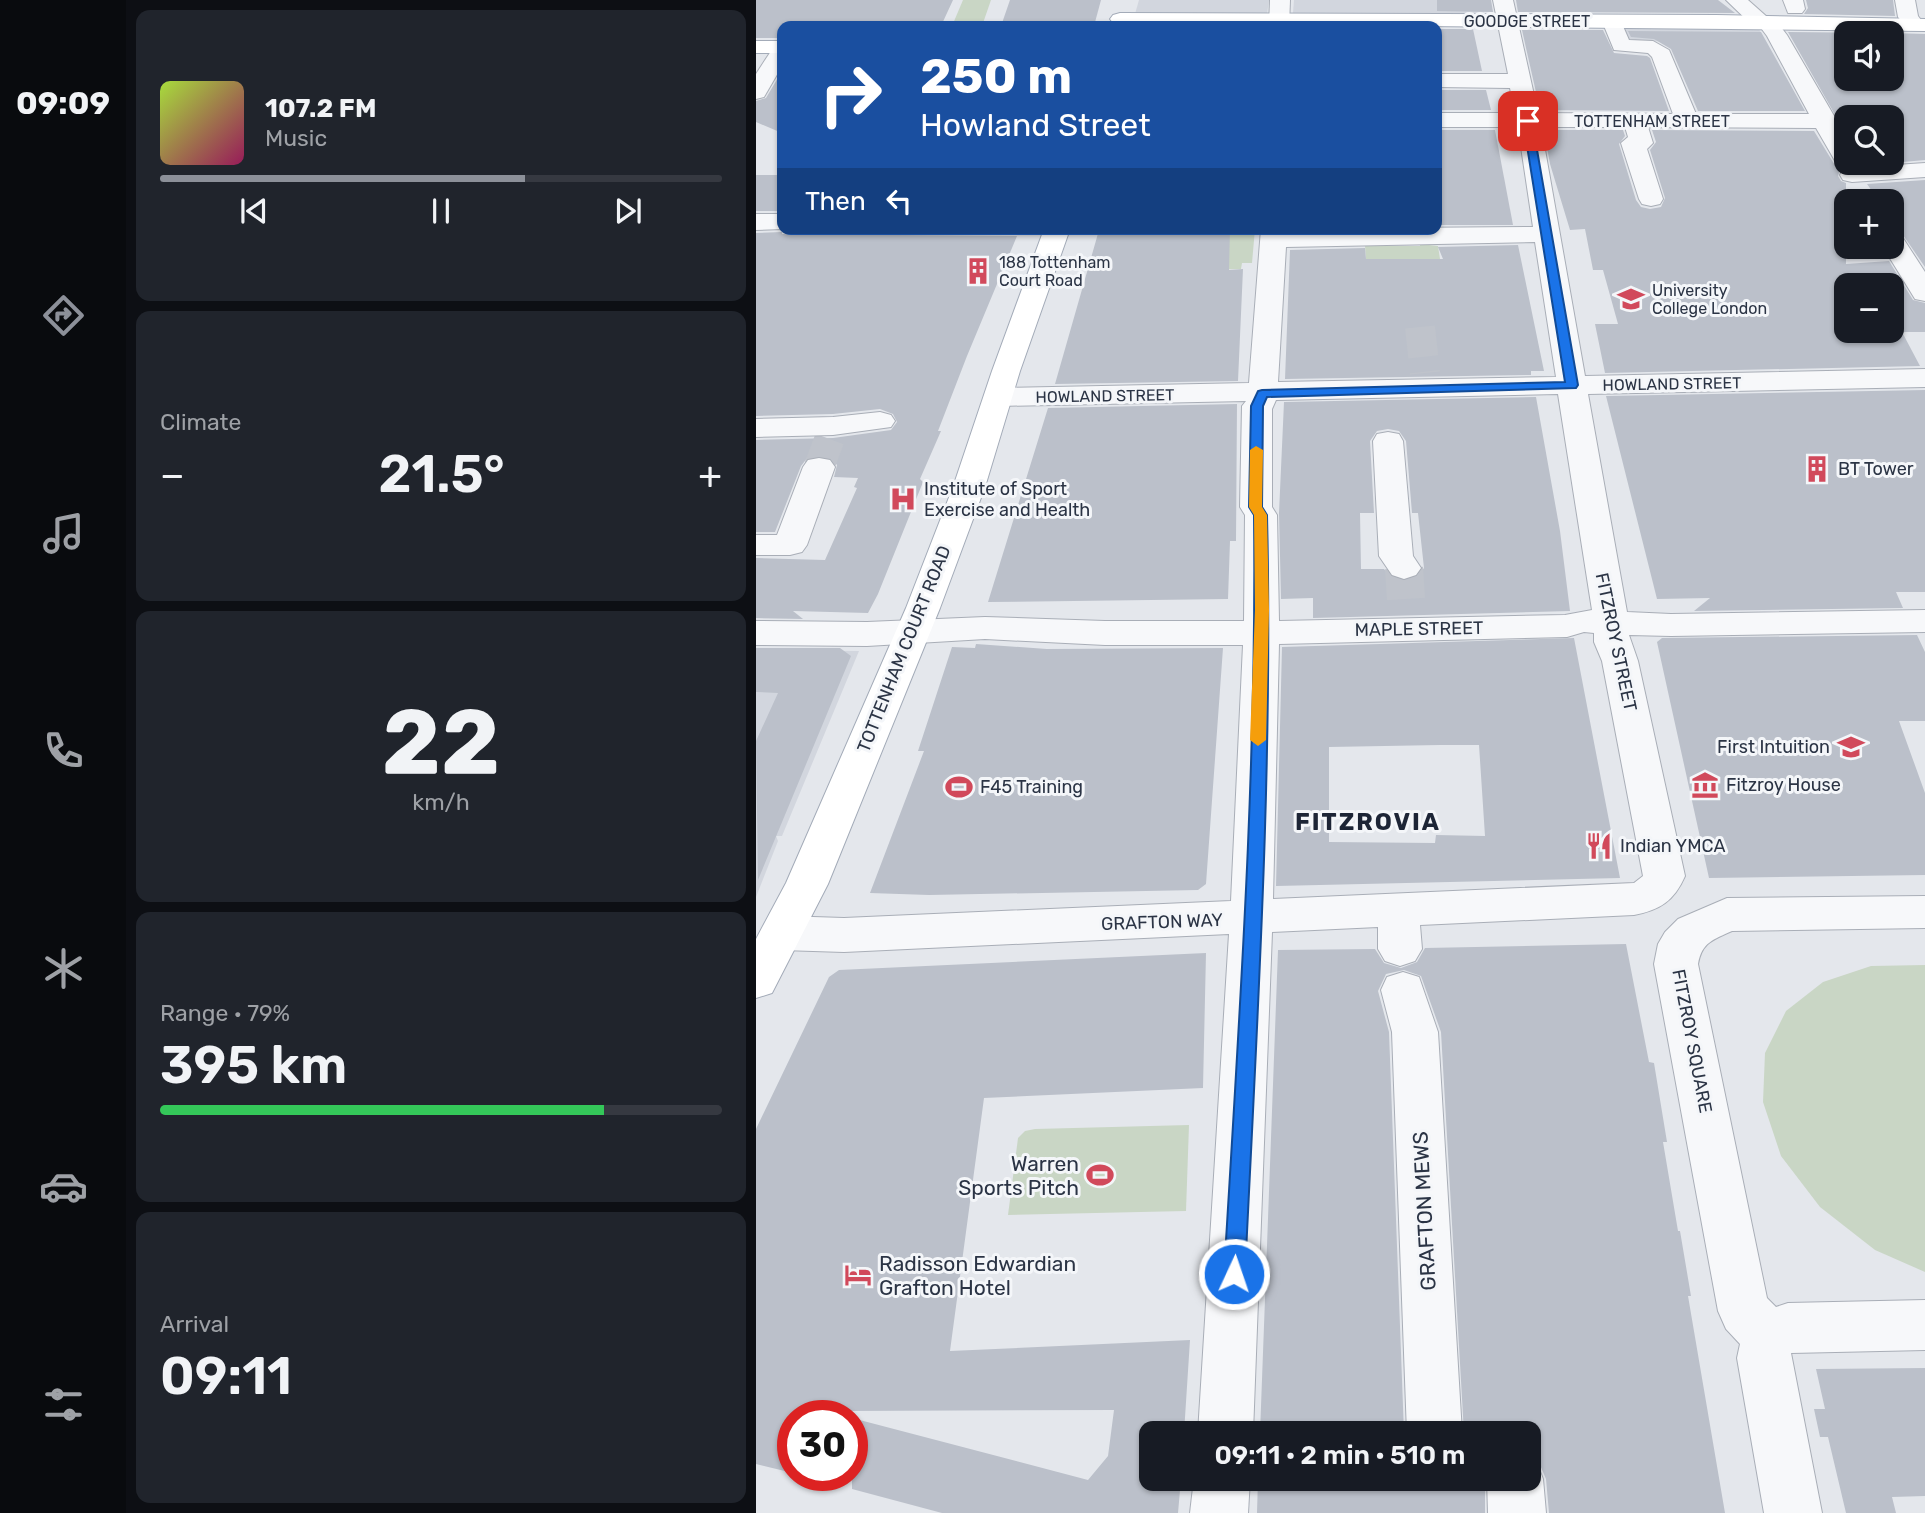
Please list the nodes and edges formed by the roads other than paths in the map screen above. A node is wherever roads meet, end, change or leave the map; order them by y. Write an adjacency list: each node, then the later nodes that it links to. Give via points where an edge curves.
1 (1622, 0): 8 (street)
2 (1736, 0): 9 (street)
3 (1905, 0): 10 (street, via 1908,17)
4 (1505, 10): 7 (main road, GOODGE STREET); 8 (main road, GOODGE STREET); 15 (street, FITZROY STREET)
5 (1797, 12): 9 (main road, GOODGE STREET); 10 (main road, GOODGE STREET)
6 (1121, 15): 7 (main road, GOODGE STREET)
7 (1279, 15)
8 (1621, 21): 9 (main road, GOODGE STREET); 20 (street, via 1621,46 1653,47 1661,54)
9 (1763, 22): 21 (street, via 1777,35)
10 (1919, 24)
11 (756, 47): 12 (main road)
12 (777, 48)
13 (777, 56): 16 (street)
14 (1442, 81): 15 (street)
15 (1520, 81): 18 (street, FITZROY STREET)
16 (756, 92)
17 (1442, 120): 18 (street, TOTTENHAM STREET)
18 (1528, 121): 19 (street, TOTTENHAM STREET); 29 (street, FITZROY STREET)
19 (1634, 121): 20 (street, TOTTENHAM STREET); 25 (street, via 1641,143 1633,143)
20 (1687, 121): 21 (street, TOTTENHAM STREET)
21 (1826, 121): 22 (street)
22 (1834, 137)
23 (1904, 169): 24 (street)
24 (1925, 170)
25 (1651, 200)
26 (756, 222): 27 (street)
27 (777, 222)
28 (1442, 233): 29 (street)
29 (1545, 234): 35 (street, FITZROY STREET)
30 (1055, 235): 37 (main road, TOTTENHAM COURT ROAD)
31 (1274, 235): 36 (street)
32 (1904, 245): 33 (street)
33 (1925, 293)
34 (1925, 379): 35 (street, HOWLAND STREET)
35 (1572, 385): 36 (street, HOWLAND STREET, via 1427,382); 45 (street, FITZROY STREET)
36 (1262, 394): 37 (street, HOWLAND STREET); 48 (street, via 1257,406 1256,507 1261,515)
37 (999, 397): 46 (main road, TOTTENHAM COURT ROAD)
38 (880, 421): 39 (street, via 851,422 832,430)
39 (756, 428)
40 (1388, 441): 43 (street, via 1396,556)
41 (819, 467): 42 (street, via 790,545)
42 (756, 544)
43 (1406, 599): 45 (street, MAPLE STREET, via 1567,626 1582,621); 48 (street, MAPLE STREET)
44 (1925, 621): 45 (street, MAPLE STREET)
45 (1611, 622): 49 (street, FITZROY STREET, via 1664,876)
46 (912, 632): 47 (street, MAPLE STREET); 48 (street, MAPLE STREET, via 985,628); 52 (main road, TOTTENHAM COURT ROAD, via 807,884)
47 (756, 633)
48 (1261, 633): 51 (street)
49 (1652, 894): 53 (street, GRAFTON WAY)
50 (1925, 912): 56 (street, FITZROY SQUARE, via 1727,915 1692,931 1680,944 1676,964 1744,1311)
51 (1250, 918): 52 (street, GRAFTON WAY, via 844,935); 53 (street, GRAFTON WAY); 57 (street)
52 (769, 933): 54 (main road, TOTTENHAM COURT ROAD)
53 (1400, 949): 58 (street, GRAFTON MEWS, via 1406,1008 1415,1032)
54 (756, 980)
55 (1925, 1325): 56 (street, via 1788,1328)
56 (1769, 1337): 61 (street, via 1764,1358)
57 (1226, 1421)
58 (1434, 1421)
59 (1221, 1491): 62 (street)
60 (1516, 1491): 63 (street)
61 (1791, 1502)
62 (1219, 1513)
63 (1517, 1513)

